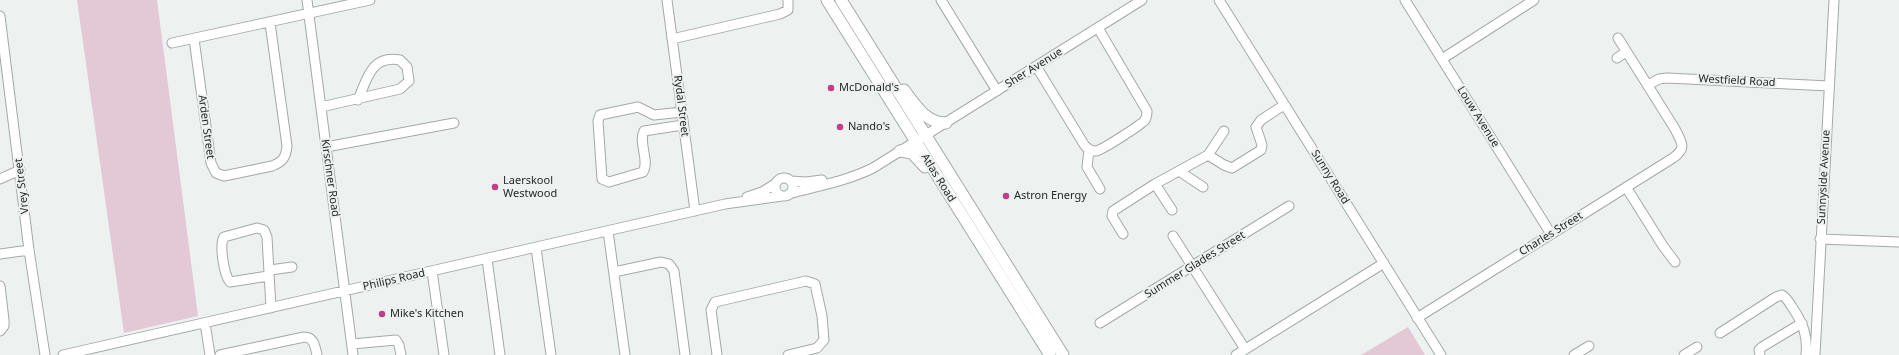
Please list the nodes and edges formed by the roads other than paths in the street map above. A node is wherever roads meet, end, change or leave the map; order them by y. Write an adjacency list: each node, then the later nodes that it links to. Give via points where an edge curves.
1 (307, 0): 14 (street, Kirschner Road)
2 (370, 0): 13 (street)
3 (667, 0): 20 (street, Rydal Street)
4 (788, 0): 20 (street, via 788,10 780,14)
5 (827, 0): 39 (main road, Atlas Road)
6 (841, 0): 26 (main road, Atlas Road)
7 (1142, 0): 17 (street, Sher Avenue)
8 (1219, 0): 32 (street, Sunny Road)
9 (1405, 0): 24 (street, Louw Avenue)
10 (1534, 0): 24 (street)
11 (1834, 0): 28 (street, Sunnyside Avenue)
12 (943, 1): 29 (street)
13 (345, 3): 14 (street)
14 (308, 13): 16 (street); 31 (street, Kirschner Road)
15 (0, 16): 44 (street, Vrey Street)
16 (270, 23): 19 (street); 19 (street, Arden Street, via 287,146 285,156 278,164 272,166 224,176 216,173 211,164)
17 (1098, 28): 25 (street, Sher Avenue); 41 (street, via 1147,113 1143,122 1105,147 1096,151)
18 (1618, 38): 22 (street)
19 (194, 39): 21 (street)
20 (672, 39): 33 (street, Rydal Street)
21 (172, 43)
22 (1626, 52): 23 (street); 27 (street)
23 (1617, 58)
24 (1442, 59): 62 (street, Louw Avenue)
25 (1036, 66): 29 (street, Sher Avenue); 41 (street)
26 (882, 67): 35 (main road, via 930,120); 38 (main road, Atlas Road)
27 (1648, 85): 28 (street, Westfield Road, via 1667,78); 52 (street, Charles Street, via 1681,141 1682,148 1673,158)
28 (1829, 86): 64 (street, Sunnyside Avenue)
29 (997, 91): 35 (street, Sher Avenue)
30 (358, 100): 30 (street, via 400,89 409,81 407,67 400,60 386,59 379,62 371,70); 31 (street)
31 (321, 107): 40 (street, Kirschner Road)
32 (1286, 108): 43 (street, via 1256,127 1262,145 1261,150 1234,167 1230,168); 71 (street, Sunny Road)
33 (682, 112): 36 (street, Rydal Street); 36 (street, via 654,115 638,107 600,115 598,121 602,180 609,182 643,172 644,131)
34 (454, 123): 40 (street)
35 (946, 123): 38 (street, Sher Avenue)
36 (683, 125): 59 (street, Rydal Street)
37 (1224, 131): 43 (street)
38 (926, 136): 39 (street, Philips Road); 105 (main road, Atlas Road)
39 (916, 142): 42 (street, Philips Road); 54 (main road, Atlas Road)
40 (326, 147): 78 (street, Kirschner Road)
41 (1089, 150): 53 (street, via 1087,167)
42 (900, 151): 47 (street, Philips Road, via 863,173); 54 (main road, via 916,156)
43 (1208, 155): 45 (street)
44 (20, 170): 46 (street); 67 (street, Vrey Street)
45 (1179, 171): 50 (street); 51 (street)
46 (0, 178)
47 (841, 180): 48 (street, Philips Road); 55 (street, Philips Road)
48 (791, 181): 49 (street, via 781,179); 55 (street, via 793,189)
49 (775, 184): 55 (street, via 775,191); 56 (street, Philips Road, via 762,192)
50 (1156, 184): 58 (street); 61 (street, via 1112,213)
51 (1203, 187)
52 (1626, 187): 62 (street, Charles Street); 70 (street)
53 (1100, 189)
54 (946, 191): 104 (main road, Atlas Road)
55 (786, 195): 56 (street, Philips Road)
56 (725, 204): 59 (street, Philips Road)
57 (1289, 206): 72 (street, Summer Glades Street)
58 (1172, 210)
59 (695, 212): 60 (street, Philips Road)
60 (608, 231): 66 (street, Philips Road); 75 (street)
61 (1123, 234)
62 (1551, 234): 80 (street, Charles Street)
63 (1173, 236): 72 (street)
64 (1820, 239): 65 (street); 112 (street, Sunnyside Avenue)
65 (1899, 242)
66 (536, 248): 69 (street, Philips Road); 99 (street)
67 (29, 250): 68 (street); 90 (street, Vrey Street)
68 (0, 254)
69 (487, 259): 74 (street, Philips Road); 98 (street)
70 (1675, 262)
71 (1384, 263): 80 (street, Sunny Road); 89 (street)
72 (1192, 266): 82 (street, Summer Glades Street); 89 (street)
73 (292, 267): 76 (street)
74 (432, 271): 78 (street, Philips Road); 97 (street)
75 (614, 272): 100 (street); 101 (street, via 661,262 669,264 674,271)
76 (269, 273): 76 (street, via 267,237 264,230 261,228 228,235 223,239 225,271 230,282); 79 (street)
77 (0, 286): 84 (street, via 4,320 4,326)
78 (345, 291): 79 (street, Philips Road); 86 (street, Kirschner Road)
79 (271, 308): 81 (street, Philips Road)
80 (1417, 318): 107 (street, Sunny Road)
81 (205, 323): 91 (street, Philips Road); 92 (street)
82 (1100, 323)
83 (1802, 323): 85 (street, via 1782,295); 110 (street, via 1762,347 1759,350); 111 (street, via 1807,340)
84 (0, 331)
85 (1720, 333)
86 (352, 344): 95 (street, Kirschner Road); 96 (street, via 396,340)
87 (1589, 346): 108 (street)
88 (1697, 347): 109 (street)
89 (1245, 349): 106 (street)
90 (45, 355)
91 (63, 355)
92 (210, 355)
93 (220, 355): 94 (street, via 304,336 311,338)
94 (317, 355)
95 (353, 355)
96 (401, 355)
97 (444, 355)
98 (500, 355)
99 (551, 355)
100 (625, 355)
101 (685, 355)
102 (716, 355): 103 (street, via 711,310 715,302 811,282 815,284 818,297 824,340 817,348)
103 (788, 355)
104 (1050, 355)
105 (1063, 355)
106 (1236, 355)
107 (1441, 355)
108 (1574, 355)
109 (1684, 355)
110 (1760, 355)
111 (1806, 355)
112 (1815, 355)

